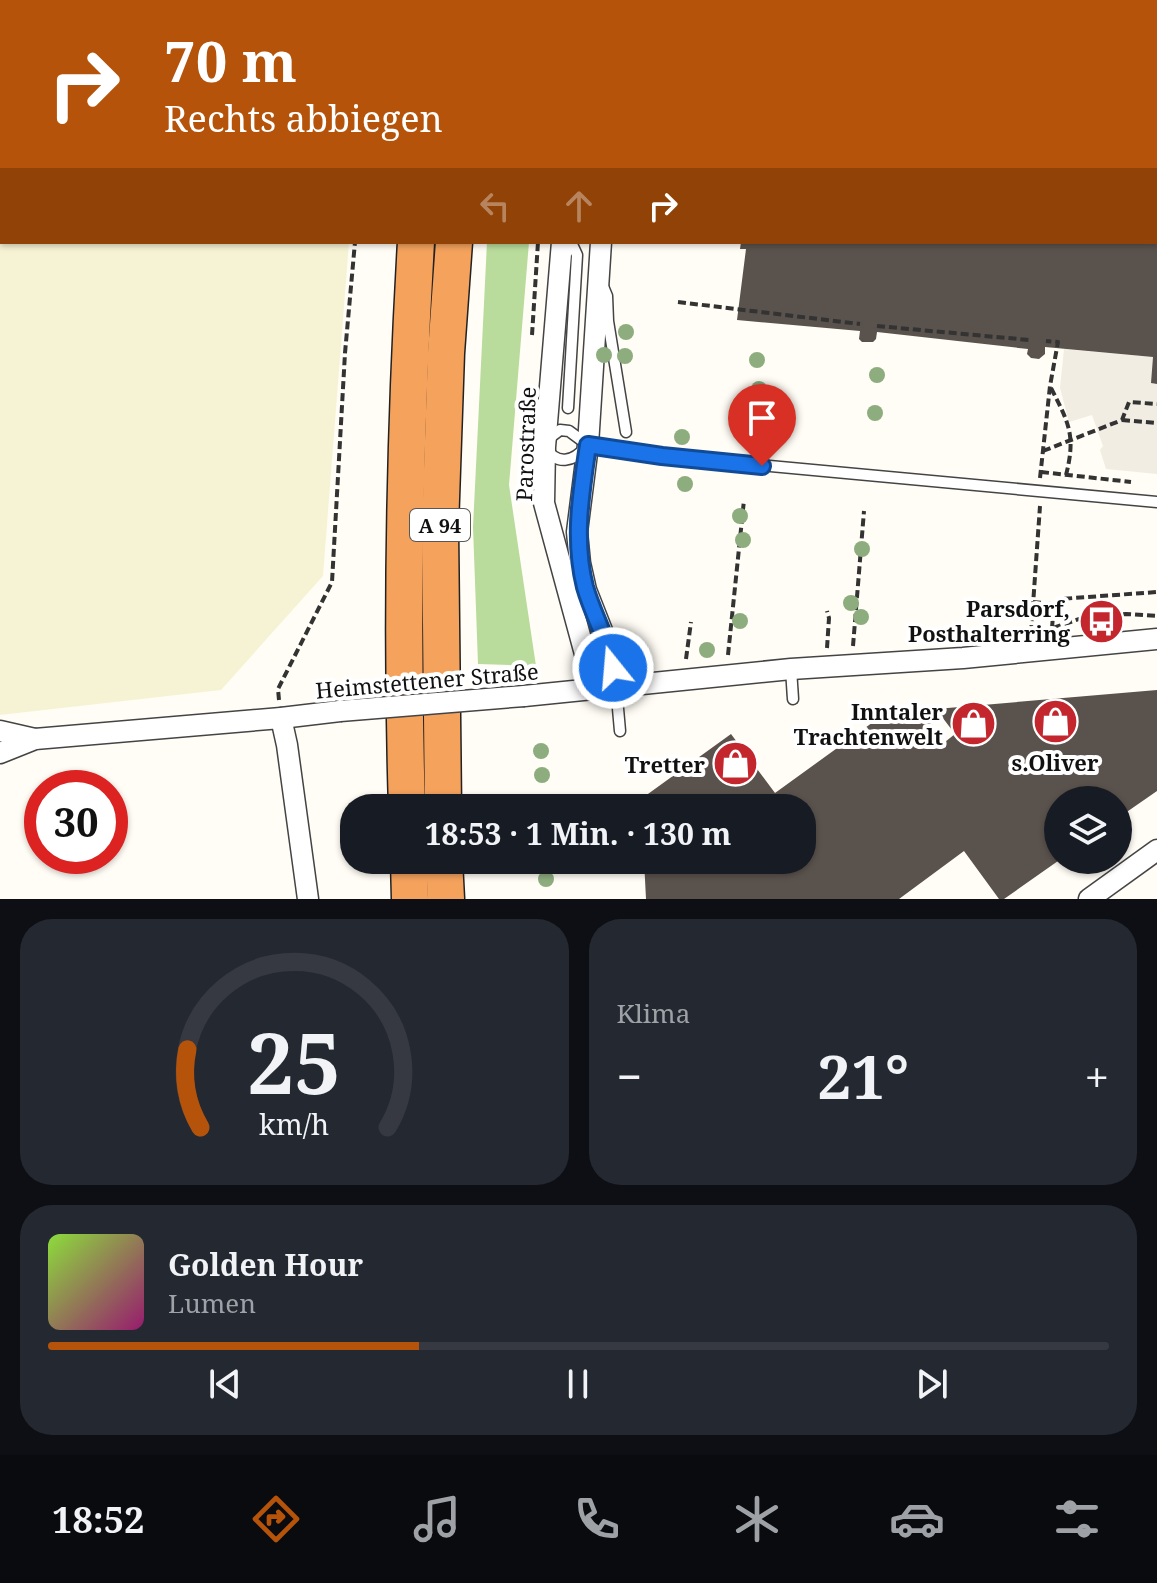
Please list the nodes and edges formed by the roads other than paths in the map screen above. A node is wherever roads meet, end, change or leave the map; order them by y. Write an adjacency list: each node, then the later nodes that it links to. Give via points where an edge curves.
1 (416, 244): 22 (highway, A 94, via 403,686)
2 (454, 244): 23 (highway, A 94, via 440,528)
3 (562, 244): 9 (street, Parostraße)
4 (572, 244): 7 (lane, via 577,255)
5 (601, 244): 6 (street)
6 (599, 278): 8 (lane, via 607,296); 10 (street)
7 (568, 408)
8 (626, 432)
9 (545, 447): 10 (lane, via 553,457 564,459); 10 (lane, via 560,430); 15 (street, Parostraße, via 544,503)
10 (597, 447): 11 (lane); 14 (street, via 577,532 586,590 610,651)
11 (1157, 502)
12 (1157, 639): 13 (street, Heimstettener Straße)
13 (791, 669): 14 (street, Heimstettener Straße); 16 (lane)
14 (616, 686): 15 (street, Heimstettener Straße); 19 (lane)
15 (591, 689): 17 (street, Heimstettener Straße, bridge)
16 (793, 699)
17 (281, 718): 20 (street, Heimstettener Straße); 27 (street)
18 (0, 731): 20 (street, Heimstettener Straße)
19 (620, 731)
20 (35, 739): 21 (street, Heimstettener Straße)
21 (0, 753)
22 (407, 794)
23 (443, 794)
24 (1157, 850): 30 (street)
25 (409, 874): 28 (highway)
26 (445, 874): 29 (highway)
27 (308, 899)
28 (410, 899)
29 (446, 899)
30 (1089, 899)

